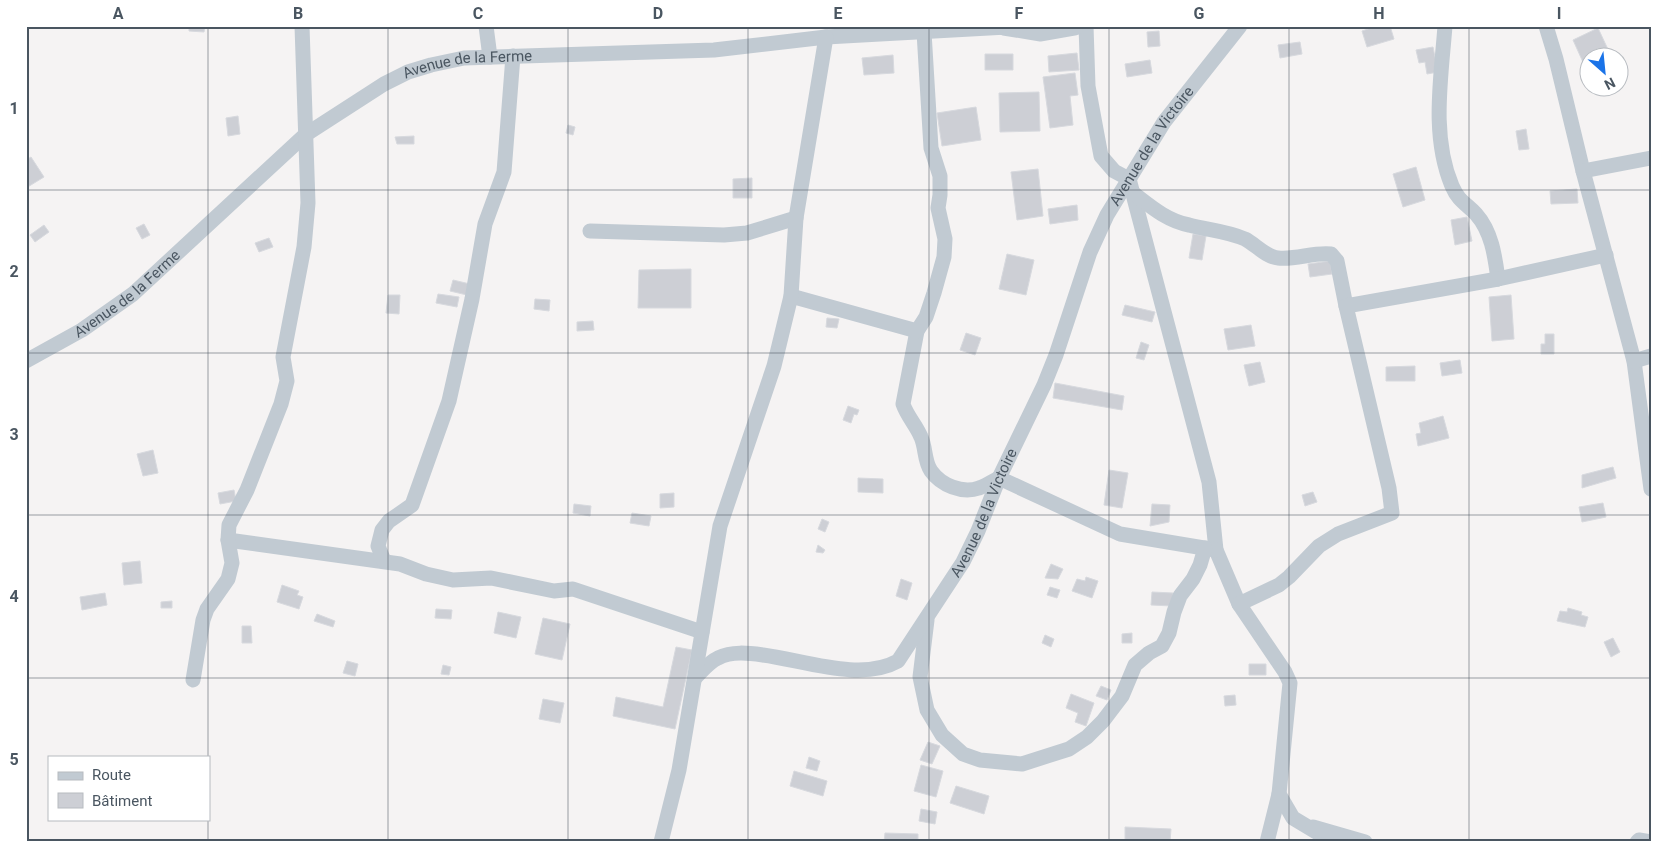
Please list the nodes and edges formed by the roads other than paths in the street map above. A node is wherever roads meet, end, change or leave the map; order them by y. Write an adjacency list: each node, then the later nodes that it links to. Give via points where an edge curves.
1 (302, 26): 13 (street)
2 (486, 26): 12 (street)
3 (1075, 26): 8 (street, via 1041,32)
4 (1086, 26): 16 (street, via 1088,86 1101,156)
5 (1240, 26): 16 (street, Avenue de la Victoire, via 1164,122)
6 (1445, 26): 20 (street, via 1439,130 1443,162 1461,202 1486,228 1494,250)
7 (1546, 26): 15 (street)
8 (1005, 27): 9 (street, Avenue de la Ferme)
9 (924, 32): 10 (street, Avenue de la Ferme); 23 (street, via 932,148 940,176 938,208 945,239 944,257 934,293)
10 (826, 37): 11 (street, Avenue de la Ferme, via 714,50); 17 (street)
11 (513, 56): 12 (street, Avenue de la Ferme); 31 (street, via 504,172 486,224 449,400 412,505 382,530 378,546)
12 (490, 57): 13 (street, Avenue de la Ferme, via 456,60 408,72)
13 (305, 135): 25 (street, Avenue de la Ferme, via 133,294 82,330); 29 (street, via 308,203 304,248 283,357 287,381 282,404 229,525)
14 (1651, 158): 15 (street)
15 (1582, 171): 19 (street)
16 (1131, 186): 22 (street, via 1159,213 1187,225 1245,239 1275,258 1331,254 1336,261); 27 (street, Avenue de la Victoire, via 1107,215 1090,252 1044,385); 30 (street, via 1209,482)
17 (796, 218): 18 (street, via 747,233 724,235); 21 (street)
18 (590, 231)
19 (1606, 255): 20 (street); 26 (street)
20 (1498, 279): 22 (street)
21 (791, 296): 23 (street); 34 (street, via 774,366 720,526)
22 (1346, 306): 32 (street, via 1392,513 1338,534 1319,546 1279,586)
23 (917, 331): 27 (street, via 903,404 924,443 931,470 952,488 978,489)
24 (1651, 356): 26 (street)
25 (26, 361)
26 (1634, 361): 28 (street)
27 (999, 478): 30 (street, via 1120,534); 33 (street, Avenue de la Victoire, via 963,562)
28 (1651, 489)
29 (228, 540): 31 (street); 36 (street, via 232,563 228,579 203,620)
30 (1211, 549): 32 (street); 33 (street, via 1180,596 1162,646 1135,665 1122,696 1103,721 1069,749 1022,764 980,760 963,754 942,735 927,710 920,677)
31 (384, 561): 34 (street, via 452,580 491,578 554,591 573,589)
32 (1239, 604): 37 (street, via 1290,683)
33 (928, 616): 35 (street, Avenue de la Victoire, via 898,661 889,666 856,670 752,654 731,654 717,658)
34 (702, 632): 35 (street)
35 (695, 678): 39 (street, via 679,770)
36 (193, 680)
37 (1278, 794): 38 (street, via 1293,818); 40 (street)
38 (1309, 826): 41 (street); 42 (street)
39 (661, 842)
40 (1267, 842)
41 (1325, 842)
42 (1365, 842)
43 (1637, 842): 44 (street)
44 (1651, 842)

